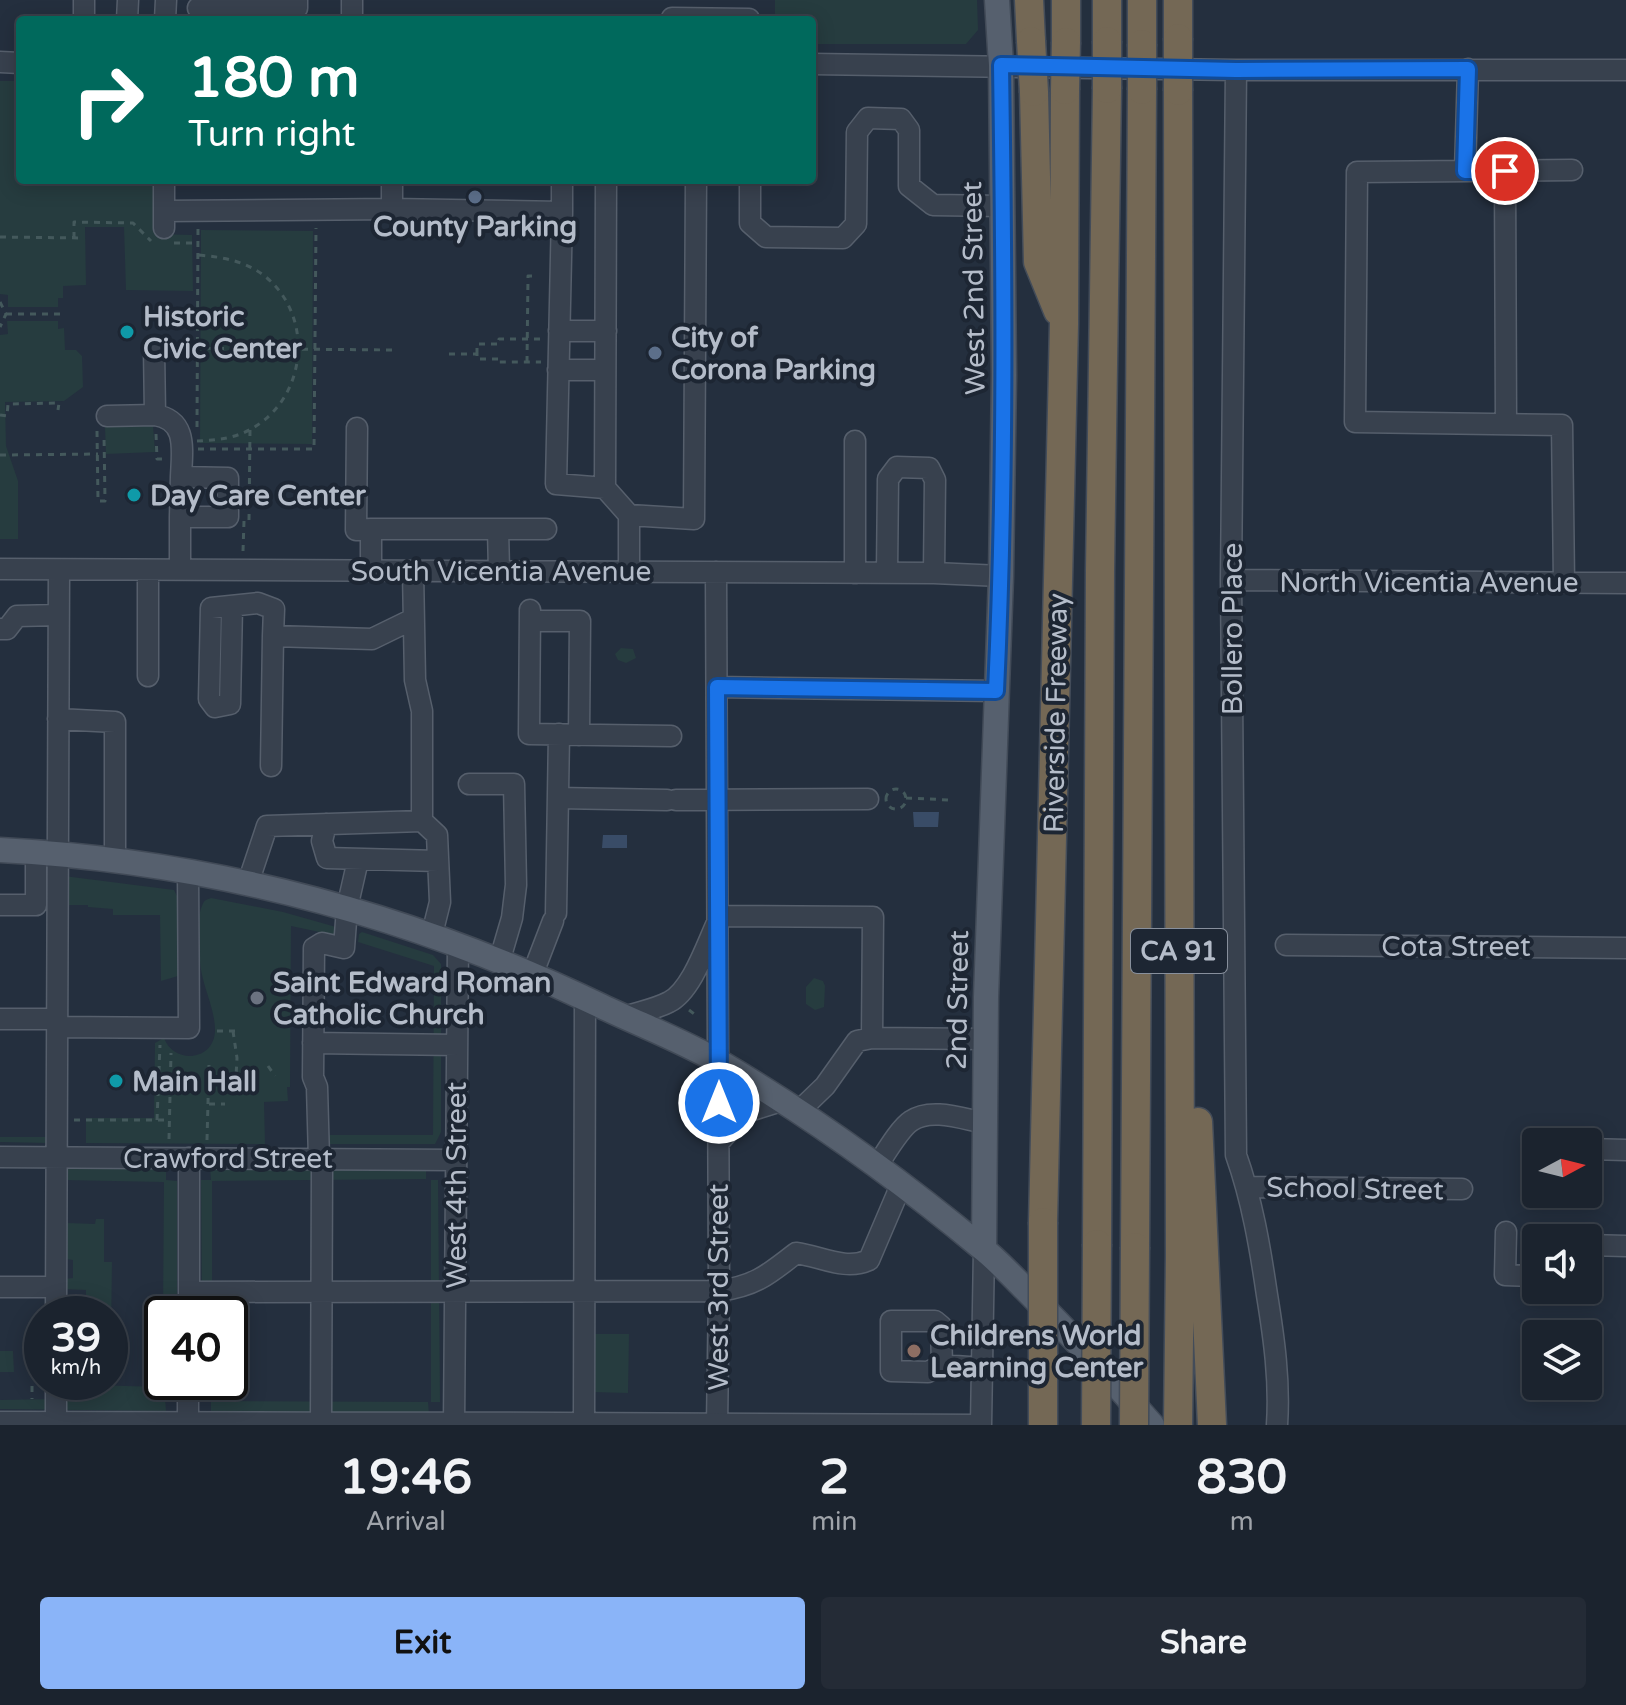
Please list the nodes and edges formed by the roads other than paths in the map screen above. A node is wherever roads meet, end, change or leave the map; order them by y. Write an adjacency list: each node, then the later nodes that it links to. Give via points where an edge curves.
1 (297, 0): 8 (street, via 297,8)
2 (997, 0): 13 (main road, West 2nd Street)
3 (1029, 0): 30 (highway, bridge, via 1038,262)
4 (1066, 0): 30 (highway, Riverside Freeway, bridge)
5 (1107, 0): 14 (highway)
6 (1142, 0): 153 (highway, bridge)
7 (1178, 0): 71 (highway, CA 91, bridge)
8 (245, 4): 9 (street)
9 (198, 8)
10 (672, 13): 11 (street)
11 (705, 16)
12 (816, 64): 13 (street)
13 (1001, 65): 14 (street); 27 (main road, West 2nd Street)
14 (1109, 65): 16 (street); 152 (highway, bridge, via 1100,587)
15 (1468, 69): 16 (street); 17 (street); 19 (street)
16 (1236, 70): 62 (street, Bollero Place)
17 (1626, 70)
18 (1572, 170): 20 (street)
19 (1465, 171): 20 (street); 38 (street, via 1357,172 1355,422)
20 (1505, 171): 38 (street)
21 (164, 184): 28 (street, via 162,231 198,211)
22 (392, 184): 28 (street)
23 (562, 184): 29 (street)
24 (606, 184): 31 (street)
25 (696, 184): 43 (street, via 694,519)
26 (750, 184): 27 (street, via 750,223 766,237 843,238 856,224 857,132 868,118 901,119 909,130 909,186 933,205)
27 (1001, 206): 61 (main road, West 2nd Street)
28 (392, 209): 29 (street)
29 (562, 212): 32 (street)
30 (1064, 324): 151 (highway, Riverside Freeway, bridge)
31 (606, 331): 32 (street); 35 (street)
32 (550, 334): 34 (street)
33 (154, 348): 37 (street)
34 (550, 366): 35 (street); 42 (street, via 556,484)
35 (605, 370): 42 (street)
36 (105, 420): 37 (street)
37 (156, 420): 41 (street, via 173,421 189,440)
38 (1506, 424): 63 (street, via 1562,425)
39 (357, 428): 45 (street, via 356,530)
40 (855, 441): 58 (street)
41 (181, 477): 44 (street); 44 (street, via 228,478 228,517)
42 (605, 488): 43 (street)
43 (629, 515): 56 (street)
44 (180, 517): 51 (street)
45 (371, 529): 46 (street); 52 (street)
46 (498, 529): 47 (street); 54 (street)
47 (546, 529)
48 (0, 569): 49 (street, South Vicentia Avenue)
49 (59, 570): 50 (street, South Vicentia Avenue); 67 (street)
50 (148, 570): 51 (street, South Vicentia Avenue); 72 (street)
51 (180, 570): 52 (street, South Vicentia Avenue)
52 (371, 571): 53 (street, South Vicentia Avenue)
53 (413, 571): 54 (street, South Vicentia Avenue); 68 (street)
54 (499, 571): 55 (street, South Vicentia Avenue)
55 (531, 572): 56 (street, South Vicentia Avenue); 66 (street)
56 (629, 572): 57 (street, South Vicentia Avenue)
57 (716, 572): 58 (street, South Vicentia Avenue); 73 (street, West 3rd Street)
58 (855, 573): 59 (street, South Vicentia Avenue)
59 (887, 573): 60 (street, South Vicentia Avenue); 60 (street, via 888,479 897,467 929,468 935,480)
60 (934, 573): 61 (street, South Vicentia Avenue)
61 (1001, 576): 74 (main road, 2nd Street)
62 (1231, 580): 63 (street, North Vicentia Avenue); 122 (street, Bollero Place, via 1236,1155)
63 (1564, 582): 64 (street, North Vicentia Avenue)
64 (1626, 583)
65 (232, 606): 70 (street, via 258,603 274,609)
66 (530, 611): 76 (street, via 529,734); 76 (street, via 580,621)
67 (58, 615): 69 (street, via 17,616 7,629); 75 (street)
68 (413, 619): 70 (street, via 372,639); 83 (street, via 422,711)
69 (0, 629)
70 (273, 636): 78 (street)
71 (1178, 645): 155 (highway, CA 91); 156 (highway)
72 (148, 676)
73 (717, 687): 74 (street); 82 (street, West 3rd Street)
74 (996, 691): 106 (main road, 2nd Street)
75 (58, 719): 86 (street); 87 (street, via 115,722)
76 (569, 734): 77 (street); 80 (street)
77 (671, 736)
78 (271, 766)
79 (469, 784): 99 (street, via 514,784 516,885)
80 (558, 798): 82 (street); 100 (street, via 554,917)
81 (868, 799): 82 (street)
82 (717, 800): 94 (street, West 3rd Street)
83 (422, 821): 84 (street); 89 (street, via 437,835)
84 (326, 824): 88 (street, via 322,841 327,858); 91 (street, via 267,826)
85 (0, 850): 86 (main road)
86 (47, 853): 87 (main road); 92 (street, via 36,905); 104 (street)
87 (115, 860): 90 (main road)
88 (358, 860): 89 (street); 93 (street)
89 (438, 861): 95 (street, via 440,902)
90 (188, 872): 91 (main road); 104 (street, via 189,1028)
91 (248, 883): 93 (main road)
92 (0, 905)
93 (347, 908): 95 (main road); 107 (street, via 344,948 322,943 314,948)
94 (718, 919): 102 (street, via 679,995); 105 (street, via 873,917); 109 (street, West 3rd Street)
95 (432, 934): 96 (main road)
96 (458, 945): 99 (main road); 108 (street, West 4th Street)
97 (1286, 945): 98 (street, Cota Street)
98 (1626, 948)
99 (500, 959): 100 (main road)
100 (533, 973): 101 (main road)
101 (585, 998): 102 (main road); 133 (street)
102 (625, 1017): 109 (main road)
103 (0, 1019): 104 (street)
104 (57, 1023): 116 (street)
105 (872, 1038): 106 (street); 110 (street, via 857,1041 825,1086)
106 (986, 1039): 111 (main road, 2nd Street)
107 (313, 1043): 108 (street); 118 (street)
108 (457, 1045): 119 (street, West 4th Street)
109 (719, 1062): 110 (main road); 112 (street, West 3rd Street)
110 (790, 1106): 112 (street, via 746,1112); 120 (main road)
111 (985, 1123): 120 (street, via 924,1115 909,1121); 127 (main road, 2nd Street)
112 (719, 1142): 134 (street, West 3rd Street)
113 (1602, 1149): 114 (street)
114 (1626, 1150)
115 (0, 1157): 116 (street, Crawford Street)
116 (57, 1157): 117 (street, Crawford Street); 130 (street)
117 (189, 1158): 118 (street, Crawford Street); 135 (street)
118 (319, 1159): 119 (street, Crawford Street); 132 (street)
119 (456, 1160): 131 (street, West 4th Street)
120 (877, 1166): 121 (main road)
121 (901, 1185): 127 (main road); 134 (street, via 869,1260 859,1265 796,1253 758,1282)
122 (1247, 1187): 123 (street, School Street); 157 (street, Bollero Place, via 1275,1345)
123 (1462, 1189)
124 (1506, 1232): 128 (street, via 1505,1275)
125 (1602, 1245): 126 (street)
126 (1626, 1246)
127 (984, 1249): 139 (street, 2nd Street); 154 (main road, via 1073,1336)
128 (1522, 1276)
129 (0, 1287): 130 (street)
130 (56, 1287): 136 (street)
131 (455, 1290): 132 (street); 133 (street); 148 (street, West 4th Street)
132 (322, 1291): 135 (street); 147 (street)
133 (584, 1291): 134 (street); 143 (street)
134 (719, 1291): 144 (street, West 3rd Street)
135 (189, 1292): 137 (street)
136 (56, 1296)
137 (189, 1296)
138 (942, 1365): 139 (street)
139 (982, 1368): 150 (street, 2nd Street)
140 (56, 1400): 145 (street)
141 (188, 1400): 146 (street)
142 (0, 1422): 145 (street)
143 (584, 1422): 144 (street); 148 (street)
144 (717, 1423): 149 (street)
145 (56, 1424): 146 (street)
146 (188, 1424): 147 (street)
147 (321, 1424): 148 (street)
148 (454, 1424)
149 (848, 1424): 150 (street)
150 (981, 1425)
151 (1043, 1425)
152 (1096, 1425)
153 (1134, 1425)
154 (1152, 1425)
155 (1178, 1425)
156 (1212, 1425)
157 (1277, 1425)

